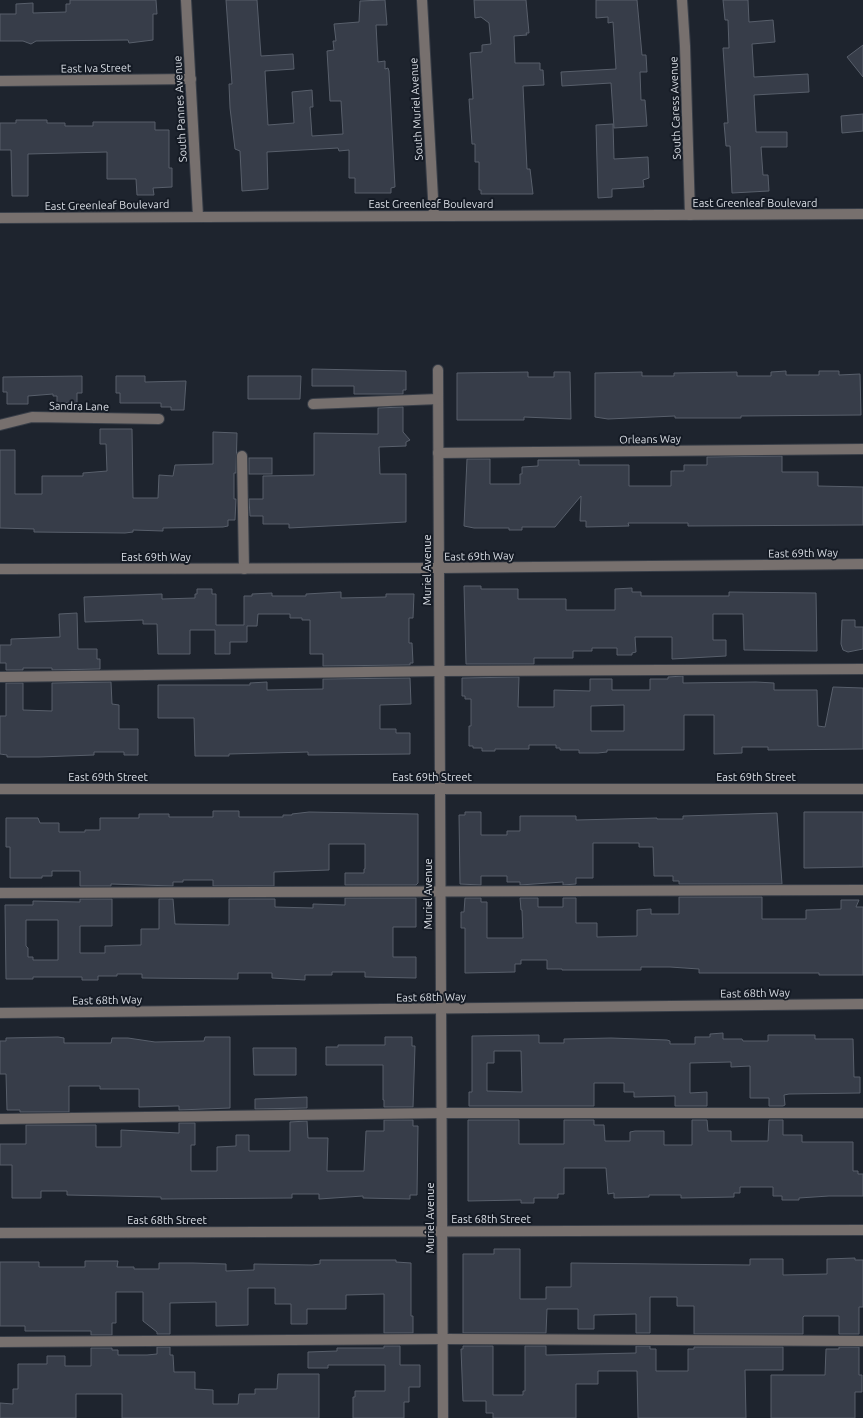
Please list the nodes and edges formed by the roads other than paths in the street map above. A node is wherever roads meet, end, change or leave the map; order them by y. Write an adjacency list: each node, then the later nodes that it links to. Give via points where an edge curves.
1 (186, 0): 4 (street, South Pannes Avenue)
2 (422, 0): 9 (street, South Muriel Avenue)
3 (682, 0): 7 (street, South Caress Avenue)
4 (191, 79): 5 (street, East Iva Street); 8 (street, South Pannes Avenue)
5 (0, 81)
6 (863, 214): 7 (street, East Greenleaf Boulevard)
7 (690, 215): 9 (street, East Greenleaf Boulevard)
8 (198, 216): 9 (street, East Greenleaf Boulevard); 10 (street, East Greenleaf Boulevard)
9 (434, 216)
10 (0, 218)
11 (438, 370): 12 (street, Muriel Avenue)
12 (438, 399): 13 (street); 17 (street, Muriel Avenue)
13 (313, 404)
14 (159, 419): 15 (street, Sandra Lane, via 32,417)
15 (0, 424)
16 (863, 448): 17 (street, Orleans Way)
17 (438, 452): 20 (street, Muriel Avenue)
18 (242, 456): 22 (street)
19 (863, 564): 20 (street, East 69th Way)
20 (439, 568): 22 (street, East 69th Way); 24 (street, Muriel Avenue)
21 (0, 569): 22 (street, East 69th Way)
22 (244, 569)
23 (863, 669): 24 (street)
24 (439, 671): 25 (street); 27 (street, Muriel Avenue)
25 (0, 677)
26 (0, 789): 27 (street, East 69th Street)
27 (440, 789): 28 (street, East 69th Street); 30 (street, Muriel Avenue)
28 (863, 789)
29 (863, 890): 30 (street)
30 (440, 892): 31 (street); 33 (street, Muriel Avenue)
31 (0, 893)
32 (863, 1004): 33 (street, East 68th Way)
33 (441, 1008): 34 (street, East 68th Way); 35 (street, Muriel Avenue)
34 (0, 1014)
35 (441, 1113): 36 (street); 37 (street); 39 (street, Muriel Avenue)
36 (863, 1113)
37 (0, 1119)
38 (863, 1230): 39 (street, East 68th Street)
39 (442, 1231): 40 (street, East 68th Street); 41 (street, Muriel Avenue)
40 (0, 1233)
41 (443, 1339): 42 (street); 43 (street); 44 (street, Muriel Avenue)
42 (0, 1342)
43 (863, 1342)
44 (443, 1418)

